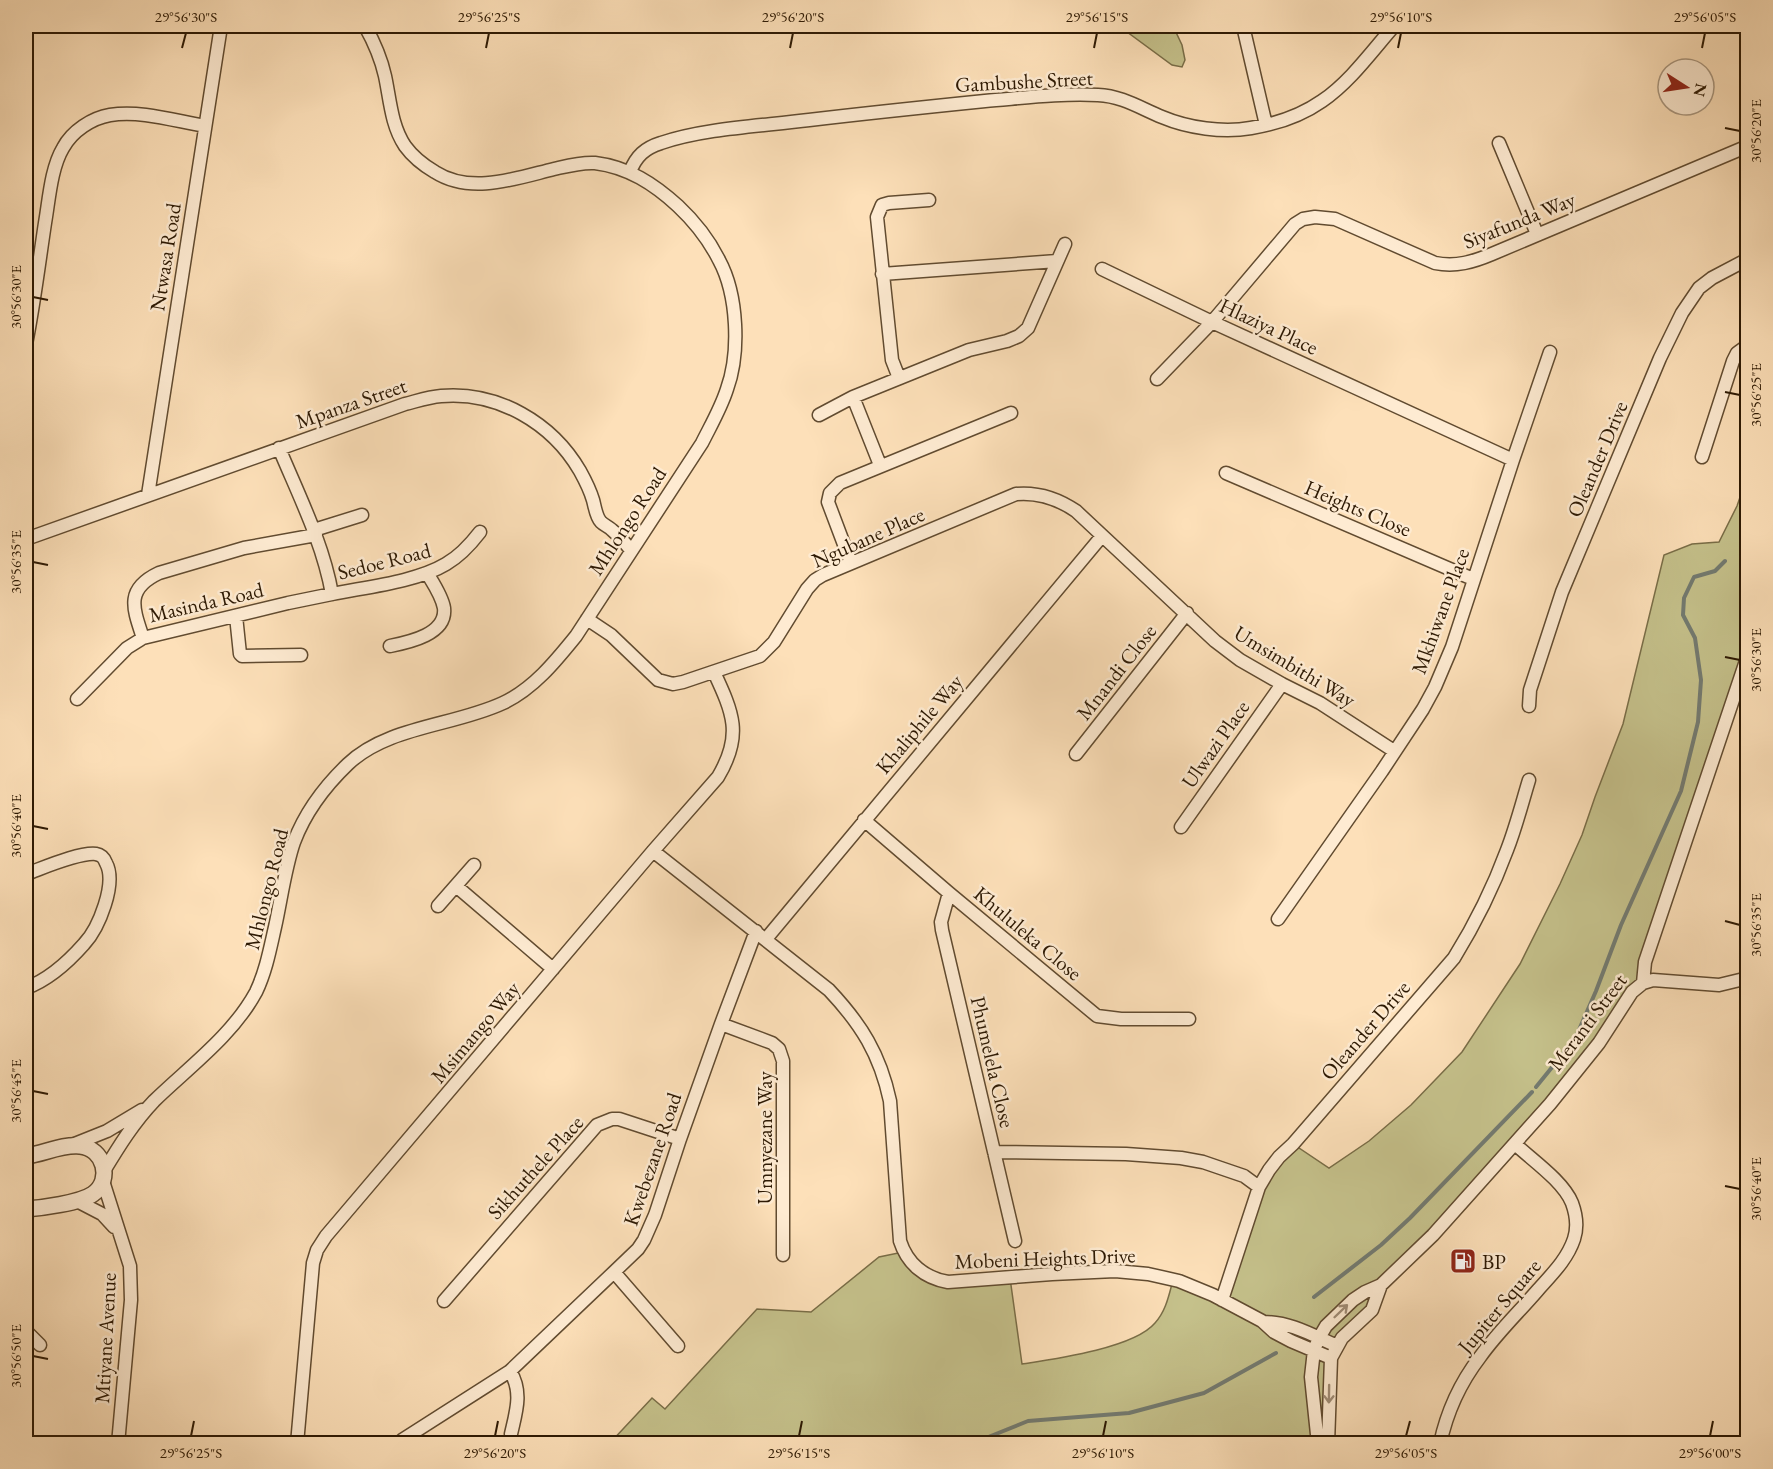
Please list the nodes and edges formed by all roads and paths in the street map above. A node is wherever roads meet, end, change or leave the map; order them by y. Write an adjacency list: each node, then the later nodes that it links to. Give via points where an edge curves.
1 (220, 26): 6 (street, Ntwasa Road)
2 (365, 26): 9 (street, Mhlongo Road, via 379,54 396,129 418,162 438,175 462,183 488,183 591,163)
3 (1243, 26): 5 (street)
4 (1394, 26): 5 (street, Gambushe Street, via 1322,101 1295,116)
5 (1266, 125): 9 (street, Gambushe Street, via 1228,130 1202,127 1175,122 1115,98 1052,95 691,135 645,150)
6 (205, 126): 18 (street, via 146,116 111,115 85,125 64,146 49,200); 31 (street, Ntwasa Road)
7 (1499, 143): 11 (street)
8 (1748, 146): 11 (street, Siyafunda Way)
9 (630, 172): 37 (street, Mhlongo Road, via 650,183 687,214 720,261 733,309 735,342 728,388 716,417)
10 (929, 200): 16 (street, via 882,205 877,217)
11 (1537, 234): 17 (street, Siyafunda Way, via 1476,261 1447,266 1335,219 1303,219 1287,231)
12 (1065, 244): 14 (street)
13 (1748, 259): 52 (street, Oleander Drive, via 1712,278 1690,298 1659,358 1562,592)
14 (1057, 261): 16 (street); 21 (street, via 1028,327 1019,336 969,350)
15 (1102, 269): 17 (street, Hlaziya Place)
16 (882, 274): 21 (street, via 892,360)
17 (1212, 322): 22 (street, Siyafunda Way); 28 (street, Hlaziya Place)
18 (26, 344)
19 (1748, 345): 27 (street, via 1732,361)
20 (1550, 352): 28 (street, Mkhiwane Place)
21 (899, 378): 23 (street)
22 (1157, 379)
23 (853, 397): 25 (street); 29 (street)
24 (1011, 413): 29 (street)
25 (819, 415)
26 (279, 448): 31 (street, Mpanza Street); 34 (street, Sedoe Road); 37 (street, Mpanza Street, via 425,399 460,396 487,400 519,412 552,435 580,471 600,522)
27 (1702, 457)
28 (1513, 460): 40 (street, Mkhiwane Place)
29 (880, 465): 38 (street, via 840,483 828,499)
30 (1227, 473): 40 (street, Heights Close)
31 (148, 495): 36 (street, Mpanza Street)
32 (362, 515): 34 (street)
33 (480, 532): 39 (street, Sedoe Road, via 460,554)
34 (315, 533): 41 (street, Sedoe Road); 45 (street, via 244,548 146,579 134,601)
35 (1102, 536): 38 (street, Ngubane Place, via 1061,501 1016,494); 42 (street, Umsimbithi Way); 56 (street, Khaliphile Way)
36 (26, 539)
37 (631, 550): 44 (street, Mhlongo Road)
38 (851, 563): 49 (street, Ngubane Place, via 815,580 774,642 760,656)
39 (427, 573): 41 (street, Sedoe Road); 46 (street, via 444,605 441,623 422,637)
40 (1473, 579): 53 (street, Mkhiwane Place, via 1439,679)
41 (332, 594): 43 (street, Masinda Road)
42 (1187, 613): 50 (street, Umsimbithi Way, via 1240,660); 54 (street, Mnandi Close)
43 (236, 616): 45 (street, Masinda Road); 47 (street, via 242,656)
44 (587, 619): 49 (street, Ngubane Place, via 611,635 658,680 673,684); 72 (street, Mhlongo Road, via 555,661 514,698 378,743 359,754 329,784 304,820 294,844 266,968 257,990 217,1042)
45 (143, 638): 51 (street, Masinda Road, via 127,648)
46 (390, 646)
47 (301, 655)
48 (1748, 655): 68 (street, Meranti Street, via 1645,963)
49 (714, 672): 58 (street, Msimango Way, via 729,705 734,736 731,750 718,777)
50 (1282, 684): 53 (street, Umsimbithi Way, via 1320,702); 57 (street, Ulwazi Place)
51 (77, 699)
52 (1528, 706)
53 (1394, 751): 64 (street, Mkhiwane Place)
54 (1076, 754)
55 (1529, 780): 79 (street, Oleander Drive, via 1503,861 1470,933 1454,958 1279,1156)
56 (864, 820): 62 (street, Khululeka Close); 65 (street, Khaliphile Way)
57 (1181, 827)
58 (653, 851): 65 (street); 66 (street, Msimango Way)
59 (474, 865): 61 (street)
60 (26, 874): 69 (street, via 96,854 104,858 110,877 105,904 86,943 61,966)
61 (456, 886): 63 (street); 66 (street)
62 (949, 893): 70 (street, Khululeka Close, via 1097,1016); 76 (street, Phumelela Close, via 942,930)
63 (438, 906)
64 (1278, 919)
65 (761, 935): 71 (street, Kwebezane Road); 90 (street, Mobeni Heights Drive, via 851,1013 878,1059 890,1101 900,1241 914,1266 926,1275 948,1282 1115,1270 1137,1272 1179,1281)
66 (553, 969): 103 (street, Msimango Way, via 317,1250)
67 (1748, 978): 68 (street, via 1719,985 1653,980)
68 (1643, 983): 74 (street, Meranti Street, via 1632,992 1599,1043)
69 (26, 988)
70 (1189, 1019)
71 (721, 1024): 73 (street, Kwebezane Road); 86 (street, Umnyezane Way, via 772,1043 783,1061)
72 (153, 1103): 75 (street, Mhlongo Road, via 119,1125); 78 (street, Mhlongo Road, via 128,1132)
73 (680, 1139): 87 (street, Kwebezane Road, via 650,1231); 89 (street, Sikhuthele Place, via 619,1119 597,1125)
74 (1515, 1144): 88 (street, Meranti Street, via 1433,1235); 106 (street, Jupiter Square, via 1571,1200 1575,1237 1557,1268 1479,1357 1449,1410)
75 (71, 1146): 77 (street); 78 (street, via 93,1150 103,1163)
76 (994, 1152): 79 (street, via 1144,1155 1203,1162 1245,1176); 85 (street, Phumelela Close)
77 (26, 1156)
78 (104, 1176): 80 (street, via 95,1193); 84 (street, Mtiyane Avenue)
79 (1259, 1188): 90 (street, Oleander Drive)
80 (77, 1201): 81 (street); 84 (street, Mtiyane Avenue, via 102,1214)
81 (43, 1207): 82 (street); 83 (street)
82 (26, 1209)
83 (26, 1220)
84 (120, 1235): 102 (street, Mtiyane Avenue, via 130,1266 131,1300)
85 (1015, 1241)
86 (783, 1255)
87 (614, 1272): 95 (street); 99 (street, Kwebezane Road)
88 (1381, 1285): 93 (street, Meranti Street, one-way to 88, via 1353,1300); 96 (street, Meranti Street, via 1372,1310)
89 (444, 1300)
90 (1222, 1300): 91 (street, Mobeni Heights Drive)
91 (1263, 1322): 93 (street, Mobeni Heights Drive, via 1278,1322); 97 (street, Mobeni Heights Drive, via 1274,1332)
92 (26, 1331): 94 (street)
93 (1319, 1338): 96 (street, Mobeni Heights Drive); 97 (street, Meranti Street)
94 (40, 1345)
95 (678, 1346)
96 (1337, 1346): 98 (street)
97 (1314, 1350): 98 (street, Mobeni Heights Drive); 104 (street, via 1311,1377)
98 (1331, 1358): 105 (street, one-way to 105)
99 (510, 1371): 100 (street, via 518,1390); 101 (street, Kwebezane Road)
100 (511, 1434)
101 (402, 1440)
102 (118, 1443)
103 (297, 1443)
104 (1318, 1443)
105 (1328, 1443)
106 (1440, 1443)

